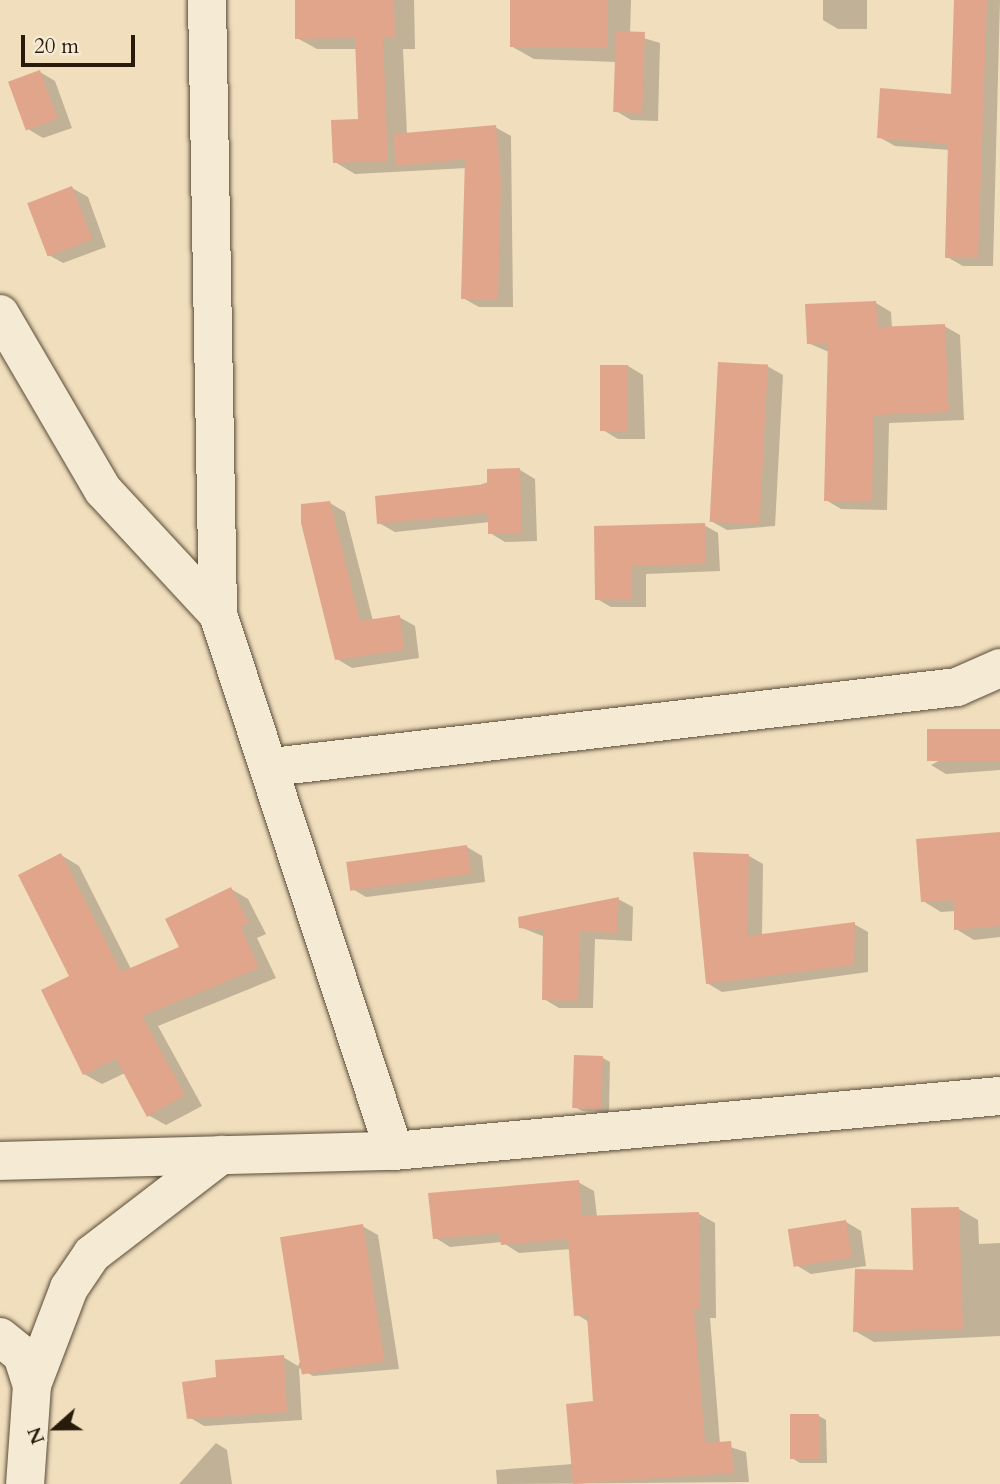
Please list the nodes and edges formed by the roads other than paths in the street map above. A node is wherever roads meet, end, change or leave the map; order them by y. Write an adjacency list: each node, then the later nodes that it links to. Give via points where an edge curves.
1 (207, 0): 3 (street)
2 (0, 314): 3 (street, via 103,490)
3 (218, 614): 5 (street)
4 (1000, 668): 5 (street, via 957,687)
5 (272, 767): 7 (street)
6 (1000, 1096): 7 (street)
7 (394, 1151): 8 (street)
8 (221, 1155): 9 (street); 11 (street, via 92,1254 69,1288)
9 (0, 1161)
10 (0, 1337): 11 (street, via 22,1354)
11 (32, 1385): 12 (street)
12 (25, 1484)

